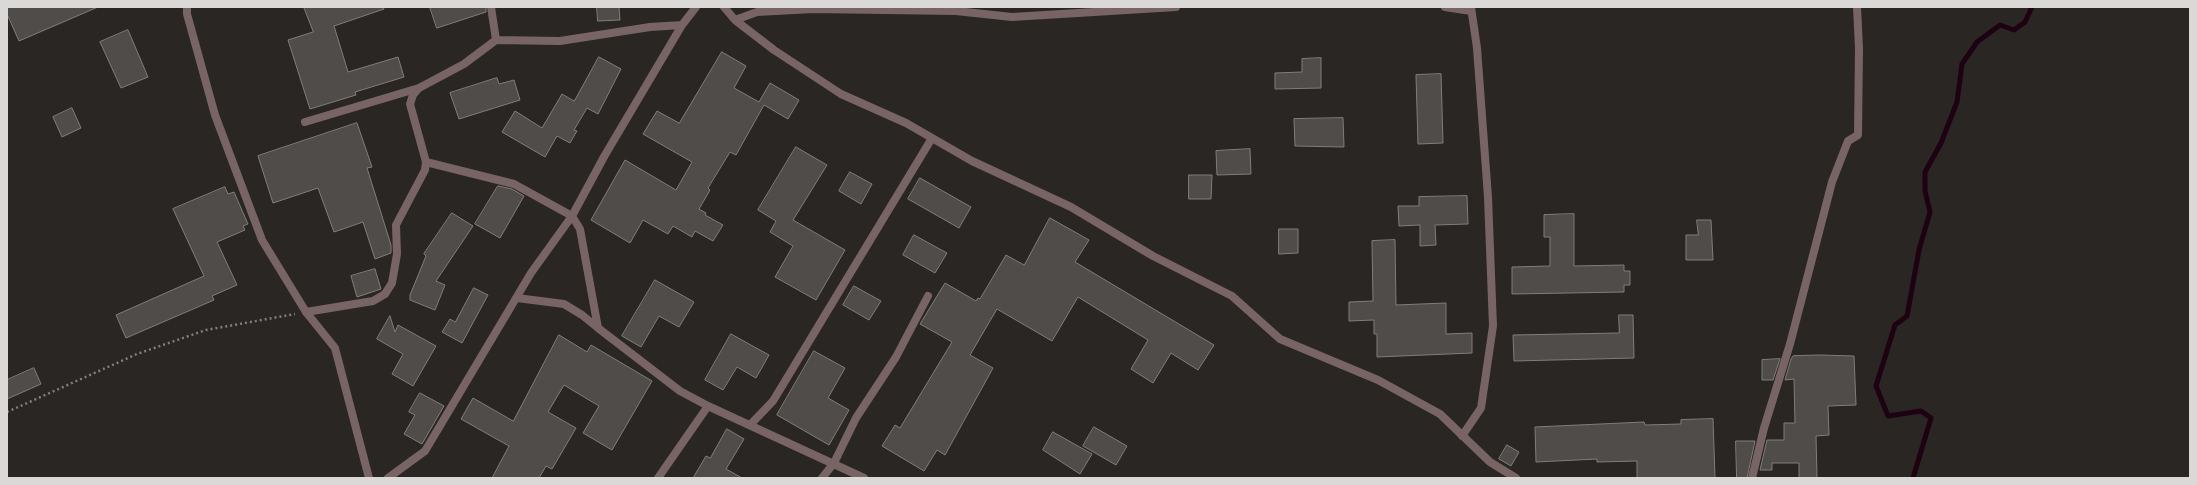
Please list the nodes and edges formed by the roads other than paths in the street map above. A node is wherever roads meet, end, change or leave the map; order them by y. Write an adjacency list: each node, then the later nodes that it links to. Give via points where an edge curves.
1 (187, 7): 19 (street, via 215,115 262,240)
2 (491, 7): 11 (street)
3 (696, 7): 10 (street)
4 (724, 7): 9 (street)
5 (1176, 7): 9 (street, via 1012,17 956,11 813,10 757,12)
6 (1445, 7): 8 (street)
7 (1857, 7): 31 (street, via 1858,135 1848,141 1832,182)
8 (1471, 9): 23 (street, via 1477,48 1488,197 1493,326 1481,408)
9 (735, 20): 14 (street, via 774,50 842,94 906,123)
10 (682, 25): 11 (street, via 650,27 560,41); 16 (street)
11 (496, 40): 12 (street, via 464,64)
12 (419, 88): 13 (street); 15 (street, via 410,104)
13 (305, 122)
14 (932, 138): 22 (street, via 778,394); 23 (street, via 972,161 1071,206 1153,256 1232,296 1280,339 1378,380 1440,414)
15 (426, 162): 16 (street, via 514,184); 19 (street, via 425,170 396,225 397,254 392,283 385,294 373,301)
16 (572, 216): 18 (street); 20 (street, via 580,229)
17 (928, 296): 24 (street, via 896,357 856,418)
18 (516, 298): 20 (street, via 564,304); 26 (street, via 425,450)
19 (306, 312): 25 (street, via 335,348)
20 (598, 328): 21 (street, via 680,391)
21 (708, 406): 22 (street); 27 (street)
22 (750, 425): 24 (street)
23 (1462, 436): 30 (street, via 1490,462)
24 (834, 463): 28 (street); 29 (street)
25 (369, 478)
26 (388, 478)
27 (658, 478)
28 (822, 478)
29 (864, 478)
30 (1516, 478)
31 (1752, 478)

